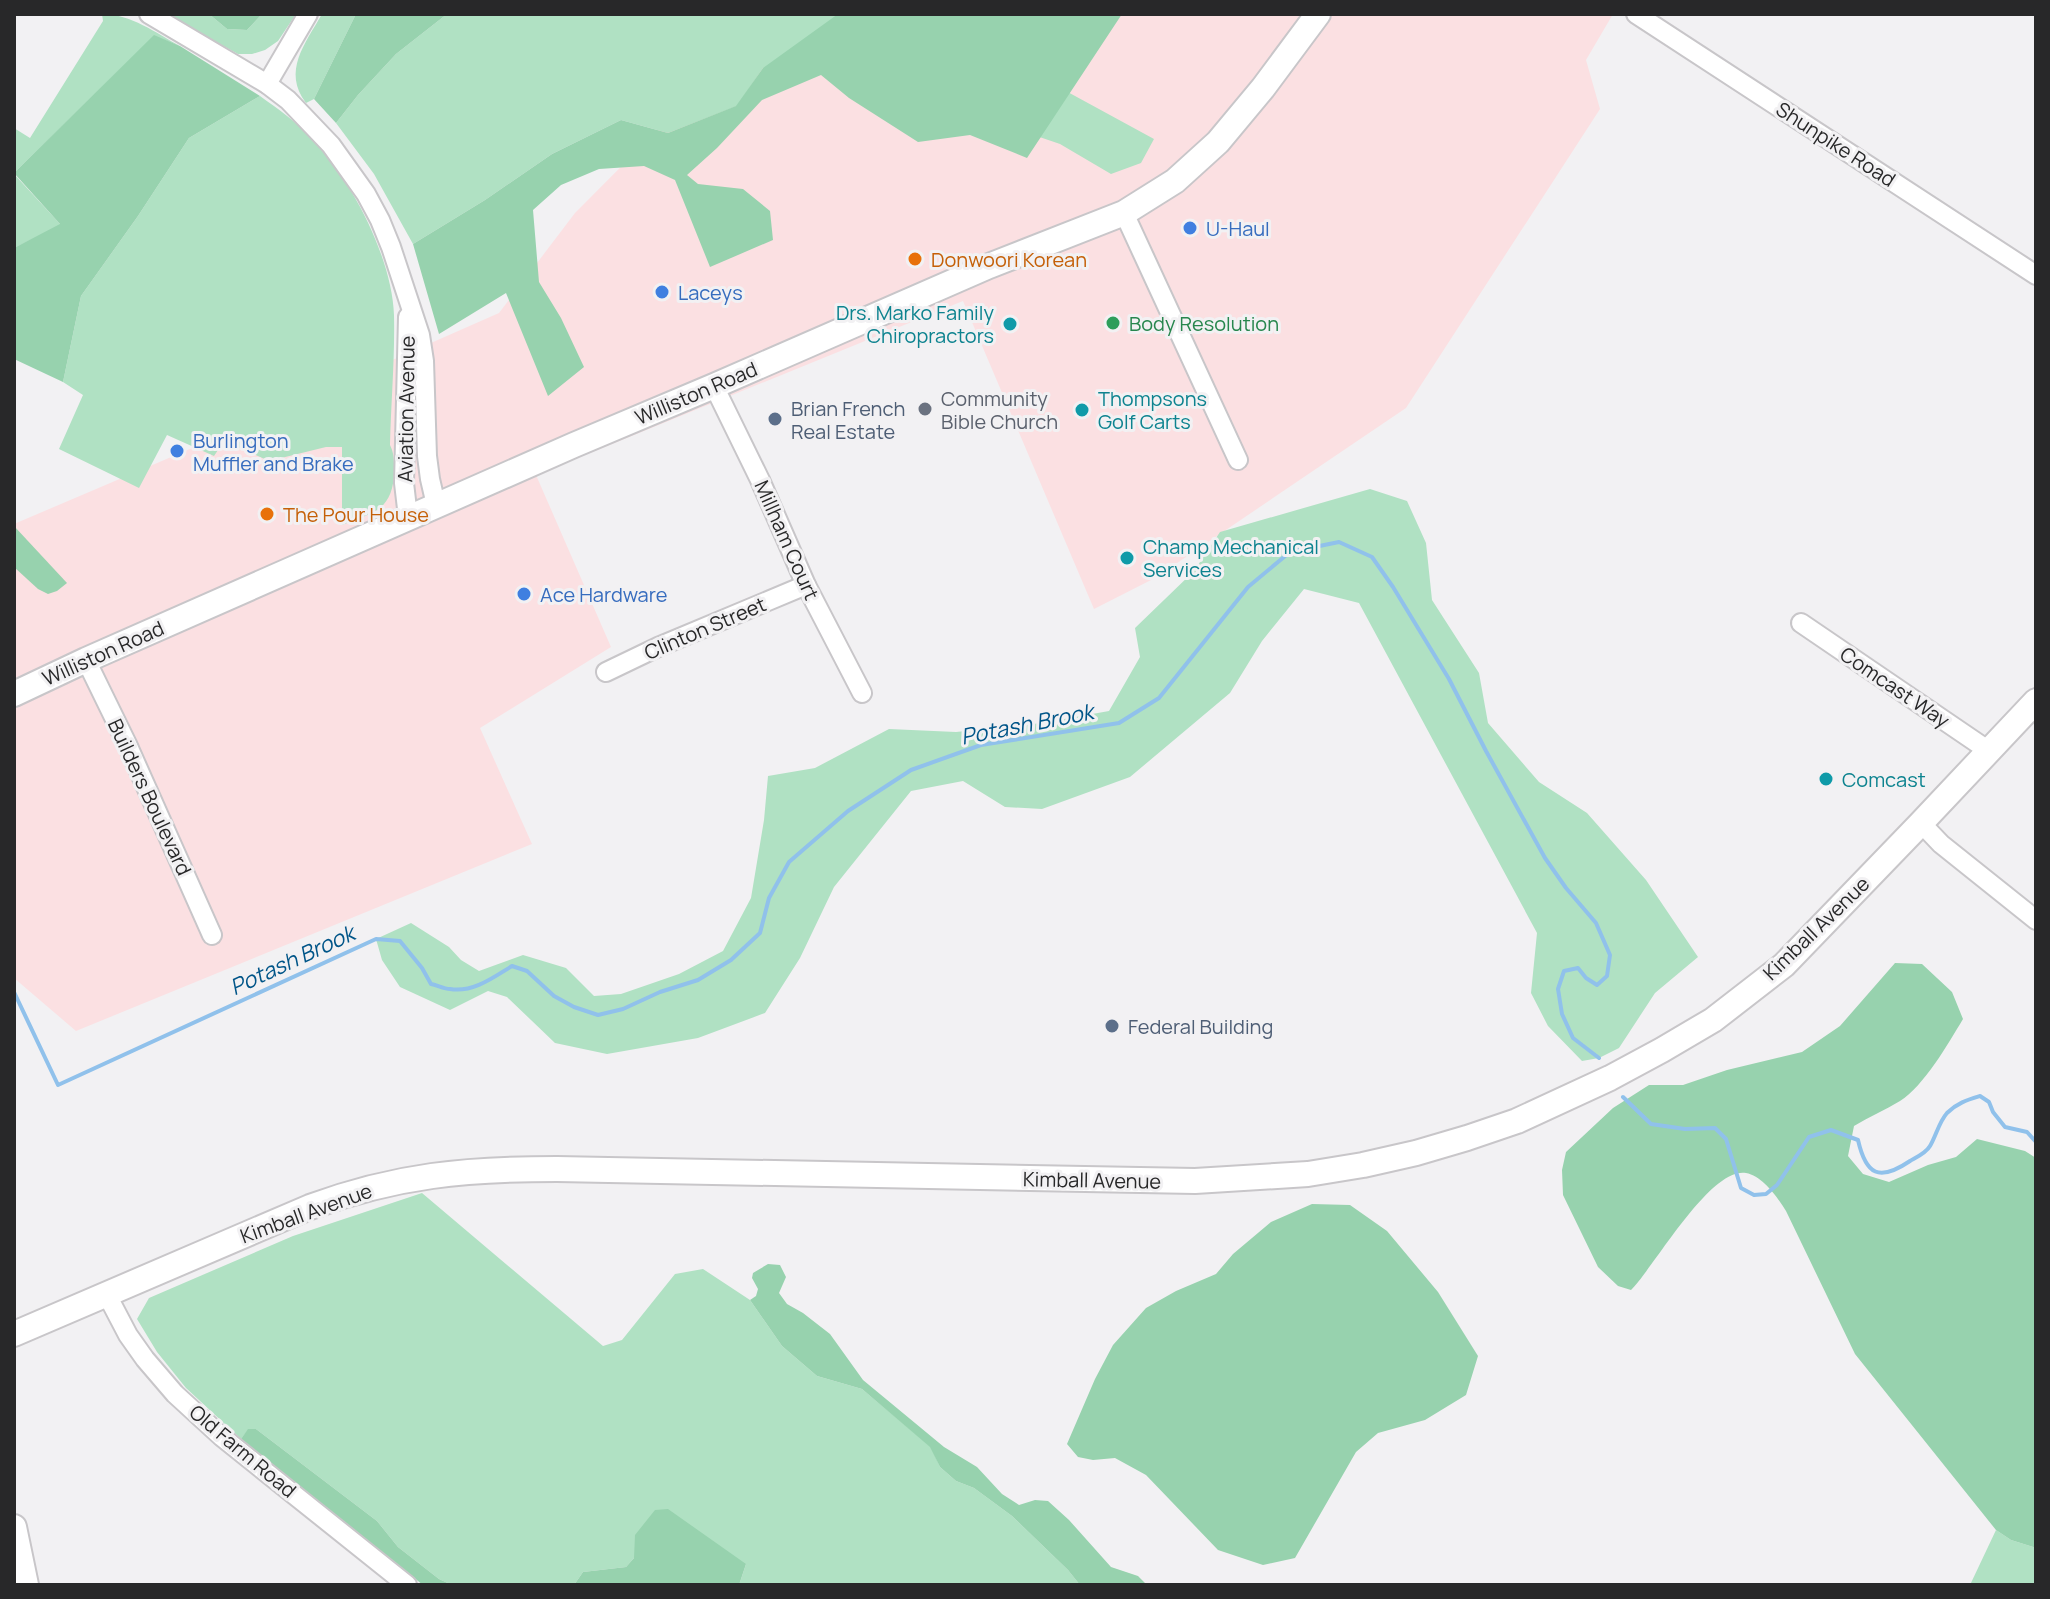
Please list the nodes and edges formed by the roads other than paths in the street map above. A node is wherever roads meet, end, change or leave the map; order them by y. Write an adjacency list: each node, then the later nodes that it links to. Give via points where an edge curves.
1 (149, 14): 5 (street, Aviation Avenue)
2 (308, 14): 5 (street)
3 (1318, 14): 6 (main road, Williston Road, via 1218,142 1175,181)
4 (1636, 14): 7 (street, Shunpike Road)
5 (267, 84): 8 (street, Aviation Avenue, via 321,133 366,194 391,247)
6 (1124, 213): 9 (main road, Williston Road); 10 (street)
7 (2036, 275)
8 (408, 302): 11 (street, Aviation Avenue, via 424,361 427,456); 12 (street, Aviation Avenue)
9 (714, 386): 11 (main road, Williston Road); 13 (street, Millham Court)
10 (1238, 460)
11 (436, 505): 12 (main road, Williston Road)
12 (408, 517): 15 (main road, Williston Road)
13 (806, 585): 16 (street, Clinton Street); 17 (street, Millham Court)
14 (1801, 623): 20 (street, Comcast Way)
15 (86, 660): 18 (main road, Williston Road); 23 (street, Builders Boulevard)
16 (606, 672)
17 (862, 693)
18 (14, 694)
19 (2036, 701): 20 (main road, Kimball Avenue)
20 (1989, 751): 21 (main road, Kimball Avenue)
21 (1921, 823): 22 (street); 24 (main road, Kimball Avenue, via 1784,965 1713,1020 1564,1100 1416,1153 1308,1174 1195,1181 557,1169 445,1173 337,1197)
22 (2036, 920)
23 (212, 935)
24 (106, 1293): 25 (main road, Kimball Avenue); 28 (street, Old Farm Road, via 128,1335 175,1394)
25 (14, 1334)
26 (14, 1527): 27 (main road)
27 (26, 1585)
28 (407, 1585)

